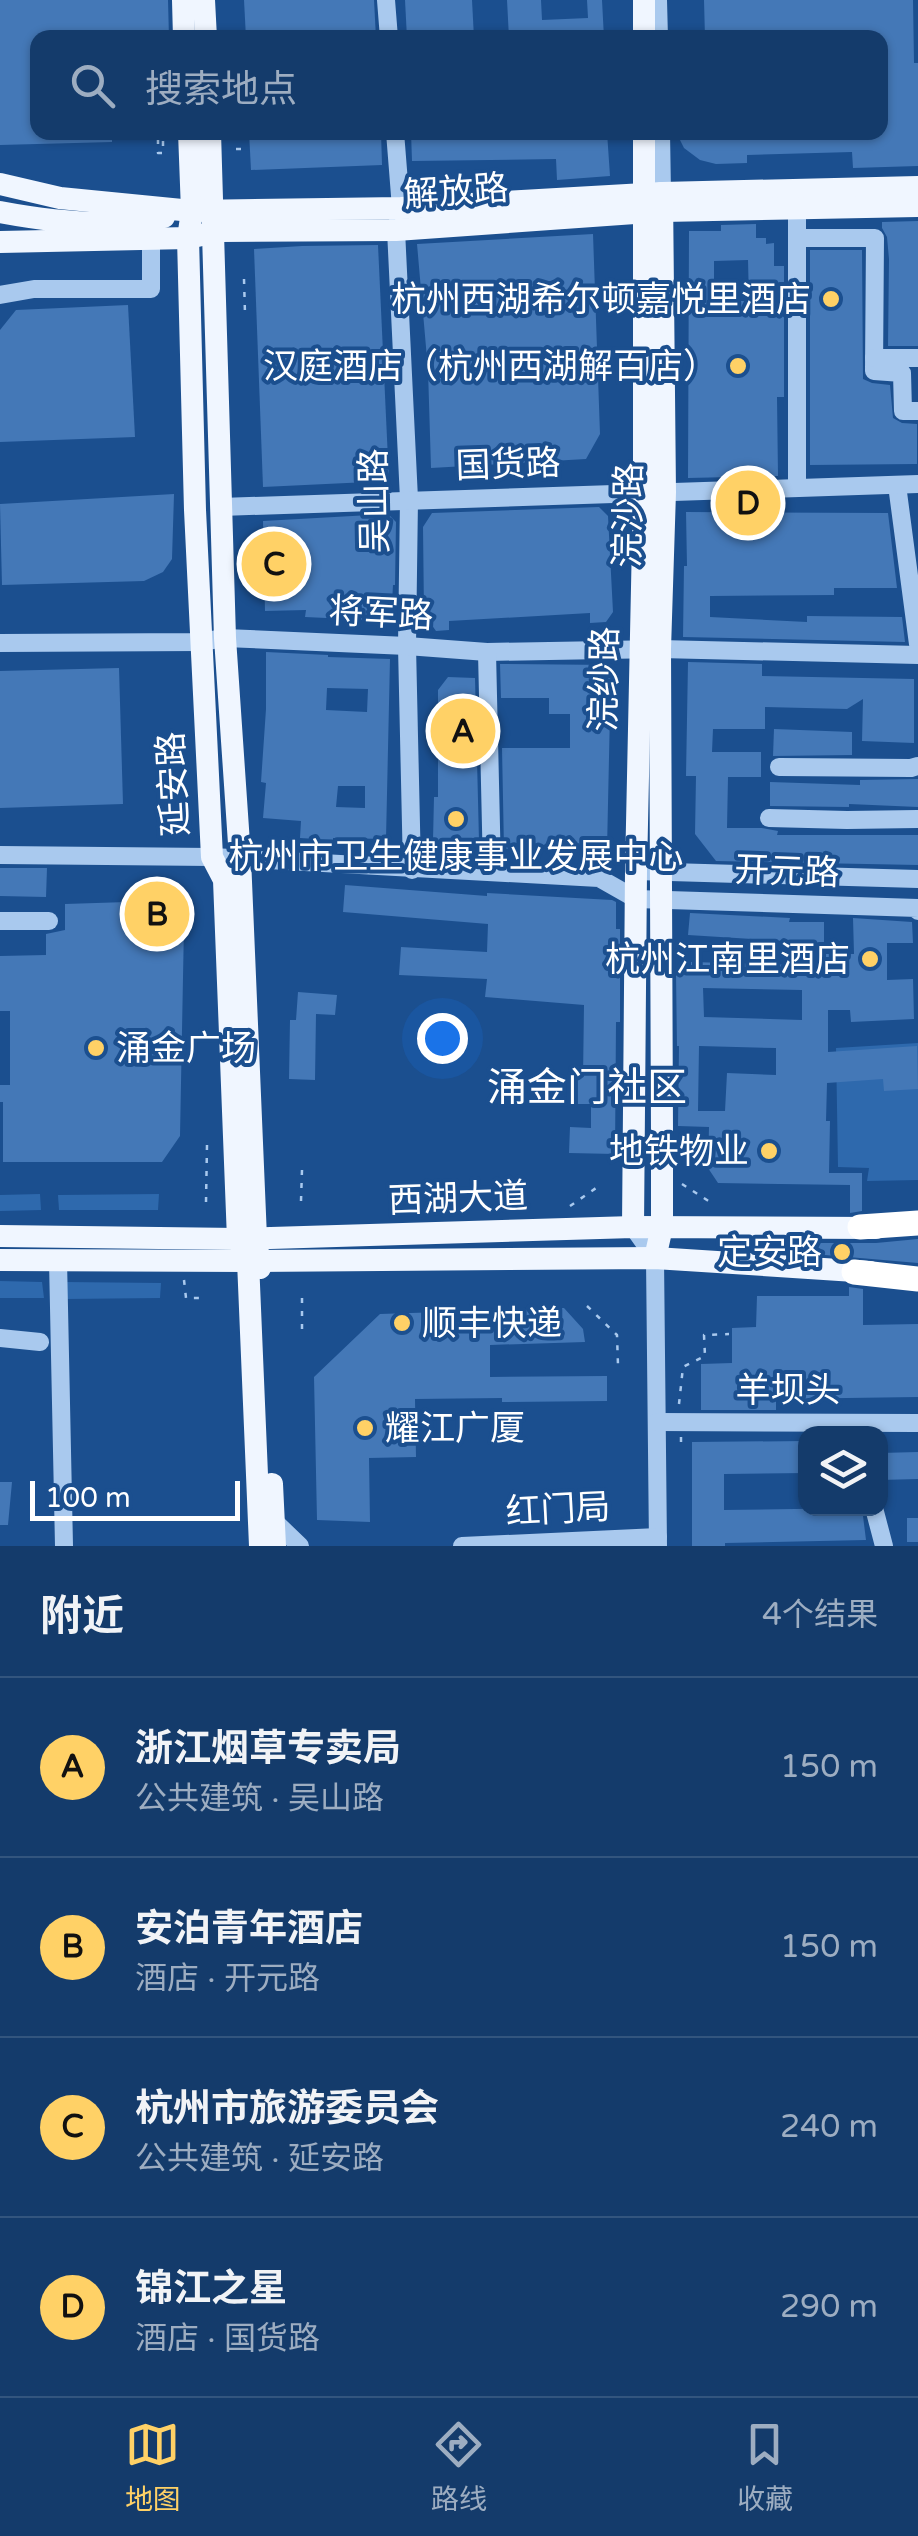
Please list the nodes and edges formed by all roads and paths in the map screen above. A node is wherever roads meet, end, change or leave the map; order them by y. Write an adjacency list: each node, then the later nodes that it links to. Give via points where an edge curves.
1 (183, 0): 6 (main road)
2 (204, 0): 7 (main road)
3 (386, 0): 8 (street)
4 (644, 0): 9 (main road)
5 (658, 0): 10 (street)
6 (184, 30)
7 (206, 30)
8 (388, 30)
9 (644, 30)
10 (659, 30)
11 (158, 140): 12 (path, via 163,153)
12 (163, 140)
13 (190, 140): 26 (main road, 延安路)
14 (210, 140): 26 (main road, 延安路)
15 (395, 140): 27 (street, 吴山路)
16 (645, 140): 22 (main road)
17 (659, 140): 22 (street)
18 (236, 149): 19 (path)
19 (248, 149)
20 (0, 184): 26 (main road)
21 (918, 188): 22 (main road, 解放路)
22 (654, 203): 24 (main road, 解放路); 27 (main road, 解放路); 42 (main road)
23 (918, 206): 24 (main road, 解放路)
24 (798, 210): 30 (street)
25 (0, 212): 26 (main road, via 102,224)
26 (206, 218): 27 (main road, 解放路); 28 (main road, via 89,232); 29 (main road, 延安路); 44 (main road, 延安路)
27 (398, 219): 43 (street, 吴山路)
28 (0, 226)
29 (188, 238): 31 (main road); 47 (main road, 延安路)
30 (798, 238): 36 (street, via 874,238); 41 (street)
31 (151, 239): 32 (main road); 34 (street, via 151,289 34,288)
32 (0, 242)
33 (244, 278): 35 (path)
34 (0, 295)
35 (245, 314)
36 (874, 358): 37 (street); 38 (street, via 874,372 902,372 903,411)
37 (918, 358)
38 (918, 411)
39 (897, 484): 40 (street, 国货路); 41 (street, 国货路); 48 (street)
40 (918, 484)
41 (797, 488): 42 (street, 国货路)
42 (654, 493): 43 (street, 国货路); 50 (main road, 浣沙路)
43 (409, 500): 44 (street, 国货路); 49 (street, 吴山路)
44 (221, 507): 45 (main road, 延安路)
45 (225, 638): 47 (street, 将军路); 49 (street, 将军路); 59 (main road, 延安路)
46 (0, 642): 47 (street, 将军路)
47 (200, 642): 58 (main road, 延安路)
48 (918, 644)
49 (406, 646): 51 (street, 将军路); 60 (street, 吴山路)
50 (649, 649): 51 (street, 将军路); 52 (street, 将军路); 62 (main road, 浣纱路); 63 (main road, 浣沙路)
51 (487, 652): 61 (street)
52 (918, 654)
53 (918, 766): 54 (street)
54 (779, 767)
55 (770, 818): 56 (street)
56 (918, 819)
57 (0, 855): 58 (street, 开元路)
58 (212, 857): 59 (street, 开元路); 83 (main road, 延安路, via 224,880)
59 (240, 858): 60 (street, 开元路); 83 (main road, 延安路)
60 (412, 870): 61 (street, 开元路)
61 (492, 871): 65 (street, 开元路, via 598,878)
62 (636, 871): 63 (street, 开元路); 65 (main road, 浣纱路)
63 (661, 871): 64 (street, 开元路); 66 (main road, 浣沙路)
64 (918, 879)
65 (636, 899): 66 (street, 开元路); 79 (main road, 浣纱路)
66 (662, 900): 67 (street, 开元路); 80 (main road, 浣沙路)
67 (918, 909)
68 (0, 921): 69 (street)
69 (49, 921)
70 (207, 1145): 75 (path)
71 (302, 1170): 74 (path)
72 (682, 1185): 76 (path)
73 (599, 1186): 77 (path)
74 (301, 1201)
75 (206, 1202)
76 (710, 1202)
77 (570, 1206)
78 (918, 1226): 81 (highway)
79 (633, 1228): 80 (main road, 西湖大道); 83 (main road, 西湖大道); 84 (street)
80 (662, 1228): 81 (main road, 西湖大道); 84 (main road, 浣沙路)
81 (860, 1228)
82 (0, 1236): 83 (main road, 西湖大道)
83 (250, 1250): 84 (main road, 西湖大道); 86 (main road, 西湖大道); 105 (main road, 延安路); 108 (main road, 延安路)
84 (655, 1258): 87 (main road, 西湖大道); 98 (street)
85 (0, 1260): 86 (main road, 西湖大道)
86 (58, 1260): 107 (street)
87 (854, 1272): 88 (highway)
88 (918, 1276)
89 (184, 1280): 90 (path, via 186,1298)
90 (206, 1298)
91 (302, 1298): 94 (path)
92 (587, 1306): 97 (path, via 618,1335)
93 (729, 1334): 99 (path, via 704,1335 705,1356 682,1366)
94 (302, 1337)
95 (0, 1338): 96 (street)
96 (40, 1342)
97 (618, 1365)
98 (657, 1422): 99 (street, 羊坝头); 106 (street)
99 (680, 1422): 101 (street, 羊坝头); 103 (path)
100 (918, 1423): 102 (street, 羊坝头)
101 (799, 1426)
102 (882, 1426)
103 (682, 1445)
104 (876, 1516): 112 (street)
105 (274, 1521): 109 (main road, 延安路); 110 (street)
106 (658, 1542): 111 (street, 红门局)
107 (64, 1546)
108 (260, 1546)
109 (276, 1546)
110 (300, 1546)
111 (462, 1546)
112 (884, 1546)

